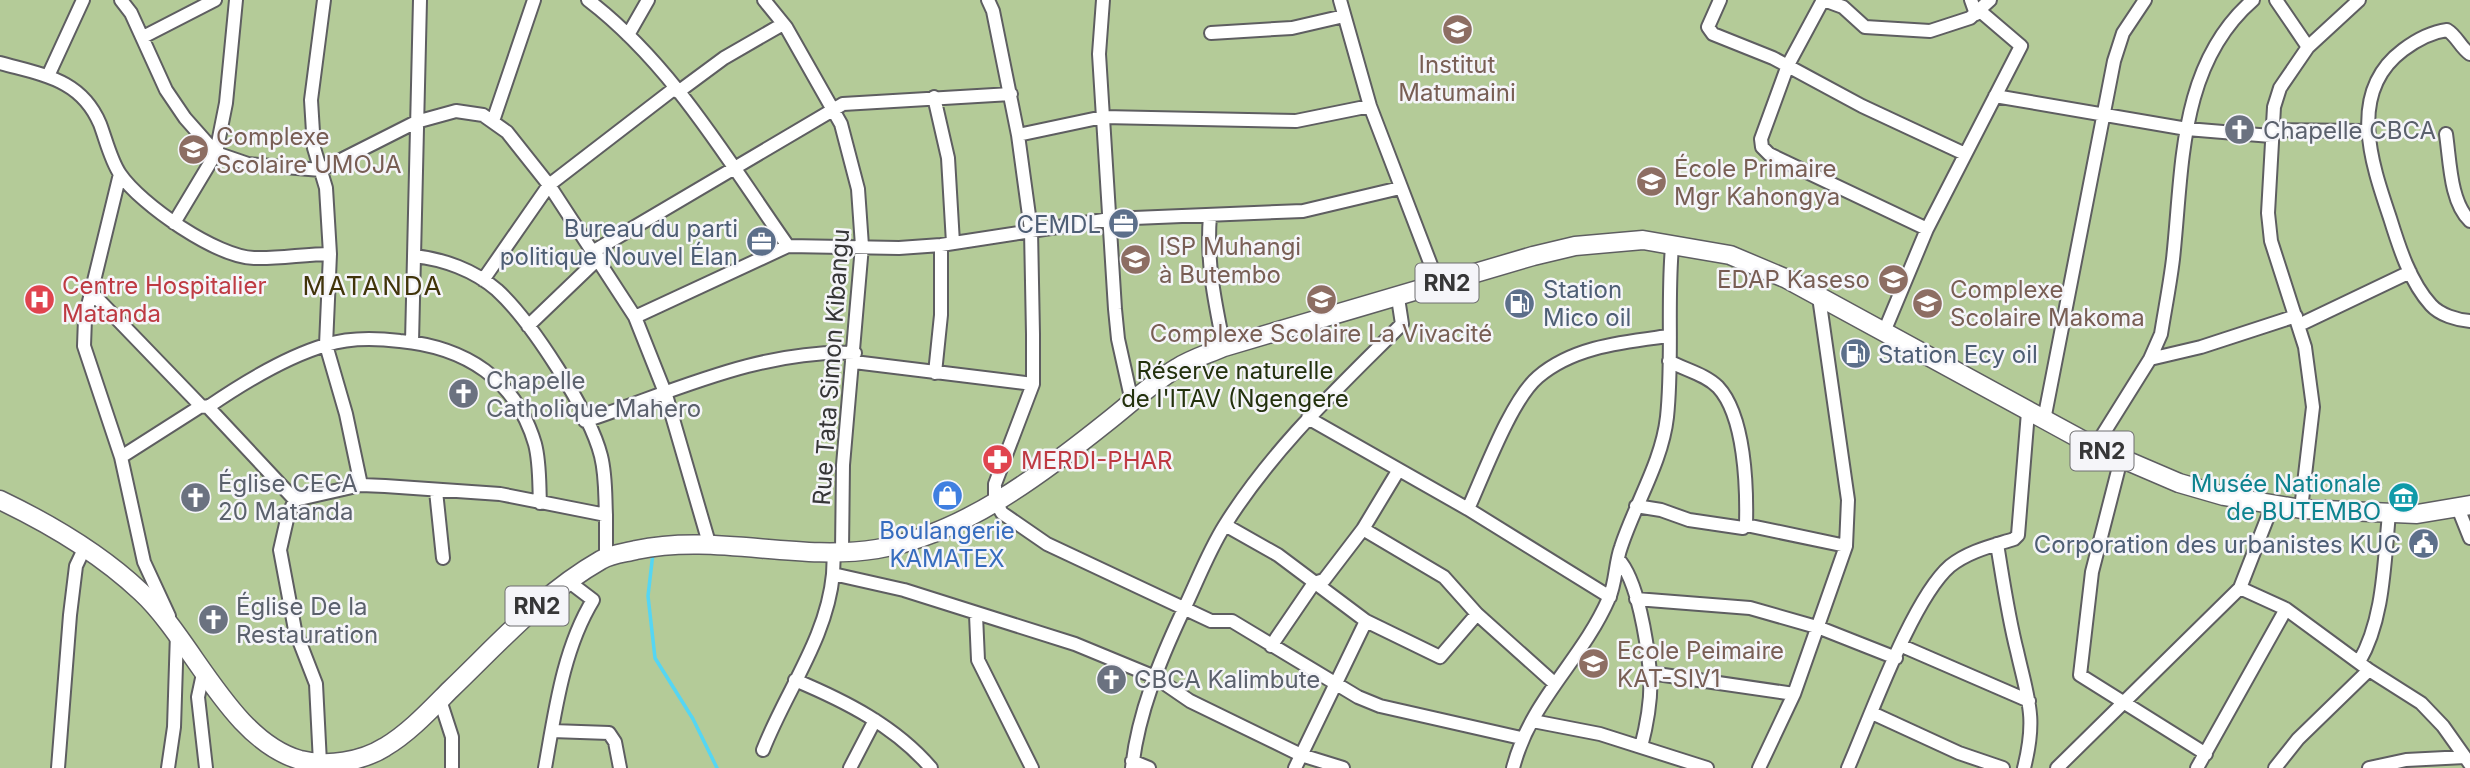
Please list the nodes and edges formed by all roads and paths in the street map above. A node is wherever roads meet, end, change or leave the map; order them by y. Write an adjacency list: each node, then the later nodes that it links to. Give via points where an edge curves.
1 (83, 0): 32 (street)
2 (121, 0): 27 (street)
3 (215, 0): 27 (street)
4 (236, 0): 48 (street)
5 (324, 0): 51 (street, via 311,100 314,148)
6 (419, 0): 42 (street)
7 (534, 0): 41 (street)
8 (588, 0): 26 (street)
9 (648, 0): 26 (street)
10 (764, 0): 24 (street, Rue Tata Simon Kibangu)
11 (988, 0): 34 (street)
12 (1103, 0): 40 (street, via 1099,54)
13 (1340, 0): 23 (street)
14 (1720, 0): 31 (street, via 1708,27 1713,34)
15 (1823, 0): 22 (street, via 1843,7 1865,27 1930,31); 31 (street)
16 (1971, 0): 22 (street)
17 (1990, 0): 22 (street)
18 (2144, 0): 39 (street, via 2123,33)
19 (2253, 0): 43 (street, via 2214,45 2192,99)
20 (2276, 0): 28 (street)
21 (2359, 0): 28 (street)
22 (1978, 13): 35 (street, via 2021,46)
23 (1344, 16): 25 (street, via 1292,28); 37 (street)
24 (783, 24): 33 (street); 38 (street, Rue Tata Simon Kibangu)
25 (1211, 33)
26 (628, 35): 33 (street)
27 (142, 37): 48 (street, via 166,90)
28 (2308, 47): 45 (street, via 2280,88)
29 (2470, 54): 44 (street, via 2447,30 2406,48 2376,82 2369,100)
30 (0, 63): 32 (street)
31 (1788, 65): 49 (street, via 1862,106); 59 (street, via 1762,147)
32 (48, 76): 52 (street, via 75,88 86,99)
33 (676, 90): 50 (street); 53 (street)
34 (1011, 94): 36 (street); 47 (street)
35 (1994, 96): 39 (street); 49 (street)
36 (934, 97): 38 (street, via 843,104); 61 (street, via 950,172)
37 (1370, 106): 40 (street, via 1296,121); 54 (street)
38 (832, 110): 50 (street); 63 (street, Rue Tata Simon Kibangu, via 854,164)
39 (2101, 115): 43 (street); 91 (street)
40 (1103, 117): 47 (street); 56 (street)
41 (493, 121): 42 (street, via 456,111); 53 (street)
42 (416, 122): 51 (street); 67 (street)
43 (2187, 129): 45 (street); 84 (street, via 2161,334)
44 (2368, 131): 45 (street); 68 (street, via 2378,184)
45 (2271, 133): 75 (street, via 2267,186 2271,241)
46 (2446, 134): 57 (street, via 2456,194)
47 (1018, 135): 60 (street)
48 (216, 153): 51 (street, via 248,164); 58 (street)
49 (1965, 153): 59 (street)
50 (732, 168): 62 (street); 66 (street)
51 (321, 170): 65 (street)
52 (120, 174): 58 (street); 71 (street)
53 (549, 185): 66 (street); 69 (street)
54 (1399, 188): 55 (street, via 1303,211); 70 (street)
55 (1210, 216): 56 (street); 82 (street, via 1210,273)
56 (1110, 219): 60 (street); 89 (street, via 1118,339)
57 (2470, 221)
58 (174, 223): 65 (street, via 237,256)
59 (1927, 229): 78 (street)
60 (1031, 230): 61 (street); 87 (street)
61 (947, 244): 63 (street); 86 (street)
62 (788, 246): 63 (street); 74 (street)
63 (862, 246): 83 (street, Rue Tata Simon Kibangu)
64 (1672, 247): 70 (highway, RN2, via 1643,240 1575,246); 72 (highway, RN2, via 1730,255); 79 (street)
65 (330, 254): 81 (street)
66 (596, 254): 74 (street); 77 (street)
67 (414, 256): 69 (street, via 444,261); 80 (street)
68 (2410, 272): 75 (street); 76 (street, via 2431,305 2441,313)
69 (483, 280): 77 (street)
70 (1439, 286): 73 (highway, RN2)
71 (92, 293): 90 (street); 95 (street, via 84,346)
72 (1819, 297): 78 (highway, RN2); 117 (street, via 1848,500)
73 (1398, 298): 82 (highway, RN2); 92 (street, via 1402,324)
74 (635, 317): 88 (street)
75 (2298, 321): 84 (street); 108 (street, via 2313,407)
76 (2470, 321)
77 (528, 326): 93 (street)
78 (1884, 332): 91 (highway, RN2)
79 (1670, 336): 85 (street); 107 (street, via 1589,350 1537,377 1519,402)
80 (412, 342): 81 (street, via 349,339); 103 (street, via 465,355 513,397 536,446)
81 (326, 345): 90 (street); 98 (street)
82 (1224, 347): 89 (highway, RN2, via 1181,365)
83 (855, 357): 86 (street); 88 (street, via 819,352 765,361 719,373); 119 (street, Rue Tata Simon Kibangu)
84 (2150, 359): 94 (street)
85 (1669, 361): 104 (street, via 1667,420); 112 (street, via 1718,388 1737,422)
86 (935, 373): 87 (street)
87 (1033, 384): 102 (street, via 995,484)
88 (666, 395): 93 (street); 115 (street)
89 (1132, 402): 102 (highway, RN2)
90 (204, 406): 95 (street); 101 (street)
91 (2036, 416): 94 (highway, RN2); 116 (street, via 2018,535)
92 (1308, 418): 97 (street); 111 (street, via 1257,478)
93 (585, 421): 110 (street, via 601,454)
94 (2095, 447): 96 (highway, RN2)
95 (121, 457): 135 (street, via 144,562)
96 (2121, 459): 105 (highway, RN2, via 2179,483); 148 (street, via 2092,572 2080,675)
97 (1398, 471): 107 (street); 113 (street)
98 (361, 485): 99 (street); 101 (street)
99 (436, 491): 103 (street, via 500,494); 121 (street)
100 (0, 500): 118 (highway, RN2, via 43,521)
101 (295, 500): 159 (street, via 280,550 295,630 316,684)
102 (995, 501): 119 (highway, RN2, via 938,531 896,545); 129 (street, via 1002,513 1047,544)
103 (540, 503): 110 (street)
104 (1636, 506): 112 (street, via 1689,520); 122 (street)
105 (2272, 506): 108 (highway, RN2); 126 (street)
106 (2464, 506): 109 (highway, RN2); 114 (street)
107 (1468, 509): 127 (street)
108 (2301, 509): 109 (highway, RN2)
109 (2389, 514): 138 (street, via 2381,589)
110 (606, 515): 120 (street)
111 (1225, 525): 125 (street, via 1254,539); 129 (street)
112 (1746, 525): 117 (street)
113 (1363, 529): 125 (street, via 1324,580); 131 (street, via 1444,577)
114 (2470, 538)
115 (709, 543): 119 (highway, RN2); 120 (highway, RN2, via 654,546)
116 (1997, 544): 137 (street, via 1967,554 1933,584); 147 (street)
117 (1846, 546): 134 (street)
118 (83, 549): 135 (highway, RN2, via 141,592); 161 (street, via 76,566 70,615)
119 (838, 551): 123 (street, Rue Tata Simon Kibangu)
120 (606, 557): 124 (highway, RN2)
121 (443, 558)
122 (1618, 559): 127 (street); 128 (street, via 1625,566)
123 (833, 575): 132 (street, via 904,590); 142 (street, Rue Tata Simon Kibangu, via 824,619)
124 (568, 581): 146 (highway, RN2); 152 (street, via 593,600 570,653)
125 (1314, 583): 133 (street); 136 (street)
126 (2241, 588): 130 (street); 148 (street)
127 (1610, 597): 143 (street, via 1568,671)
128 (1636, 599): 134 (street, via 1750,608); 140 (street)
129 (1185, 608): 136 (street, via 1212,621 1232,621); 141 (street)
130 (2286, 609): 138 (street); 156 (street)
131 (1477, 614): 133 (street, via 1440,657); 143 (street)
132 (976, 615): 141 (street, via 1075,644); 169 (street, via 978,660)
133 (1366, 621): 144 (street)
134 (1820, 628): 137 (street); 145 (street)
135 (178, 636): 139 (highway, RN2); 162 (street)
136 (1271, 646): 144 (street)
137 (1899, 652): 147 (street); 149 (street)
138 (2364, 666): 158 (street, via 2421,703); 181 (street)
139 (204, 669): 159 (highway, RN2, via 263,744 284,755); 163 (street, via 198,697)
140 (1650, 673): 145 (street); 154 (street)
141 (1155, 677): 157 (street, via 1190,701); 160 (street)
142 (795, 680): 150 (street); 155 (street, Rue Tata Simon Kibangu)
143 (1553, 683): 153 (street)
144 (1333, 685): 153 (street, via 1380,706); 157 (street)
145 (1794, 694): 175 (street)
146 (440, 700): 159 (highway, RN2, via 384,748 342,762); 164 (street, via 452,737)
147 (2029, 701): 178 (street, via 2032,733)
148 (2126, 703): 156 (street); 179 (street)
149 (1872, 713): 176 (street); 177 (street)
150 (876, 720): 167 (street); 168 (street)
151 (1538, 722): 154 (street)
152 (552, 731): 165 (street); 166 (street, via 609,733)
153 (1521, 738): 173 (street)
154 (1641, 747): 174 (street)
155 (763, 750)
156 (2206, 754): 180 (street)
157 (1301, 755): 171 (street); 172 (street)
158 (2467, 760): 182 (street, via 2406,760)
159 (320, 763)
160 (1132, 764): 170 (street)
161 (58, 768)
162 (168, 768)
163 (206, 768)
164 (452, 768)
165 (545, 768)
166 (620, 768)
167 (850, 768)
168 (930, 768)
169 (1032, 768)
170 (1149, 768)
171 (1295, 768)
172 (1343, 768)
173 (1513, 768)
174 (1707, 768)
175 (1759, 768)
176 (1848, 768)
177 (2004, 768)
178 (2024, 768)
179 (2057, 768)
180 (2197, 768)
181 (2275, 768)
182 (2369, 768)

